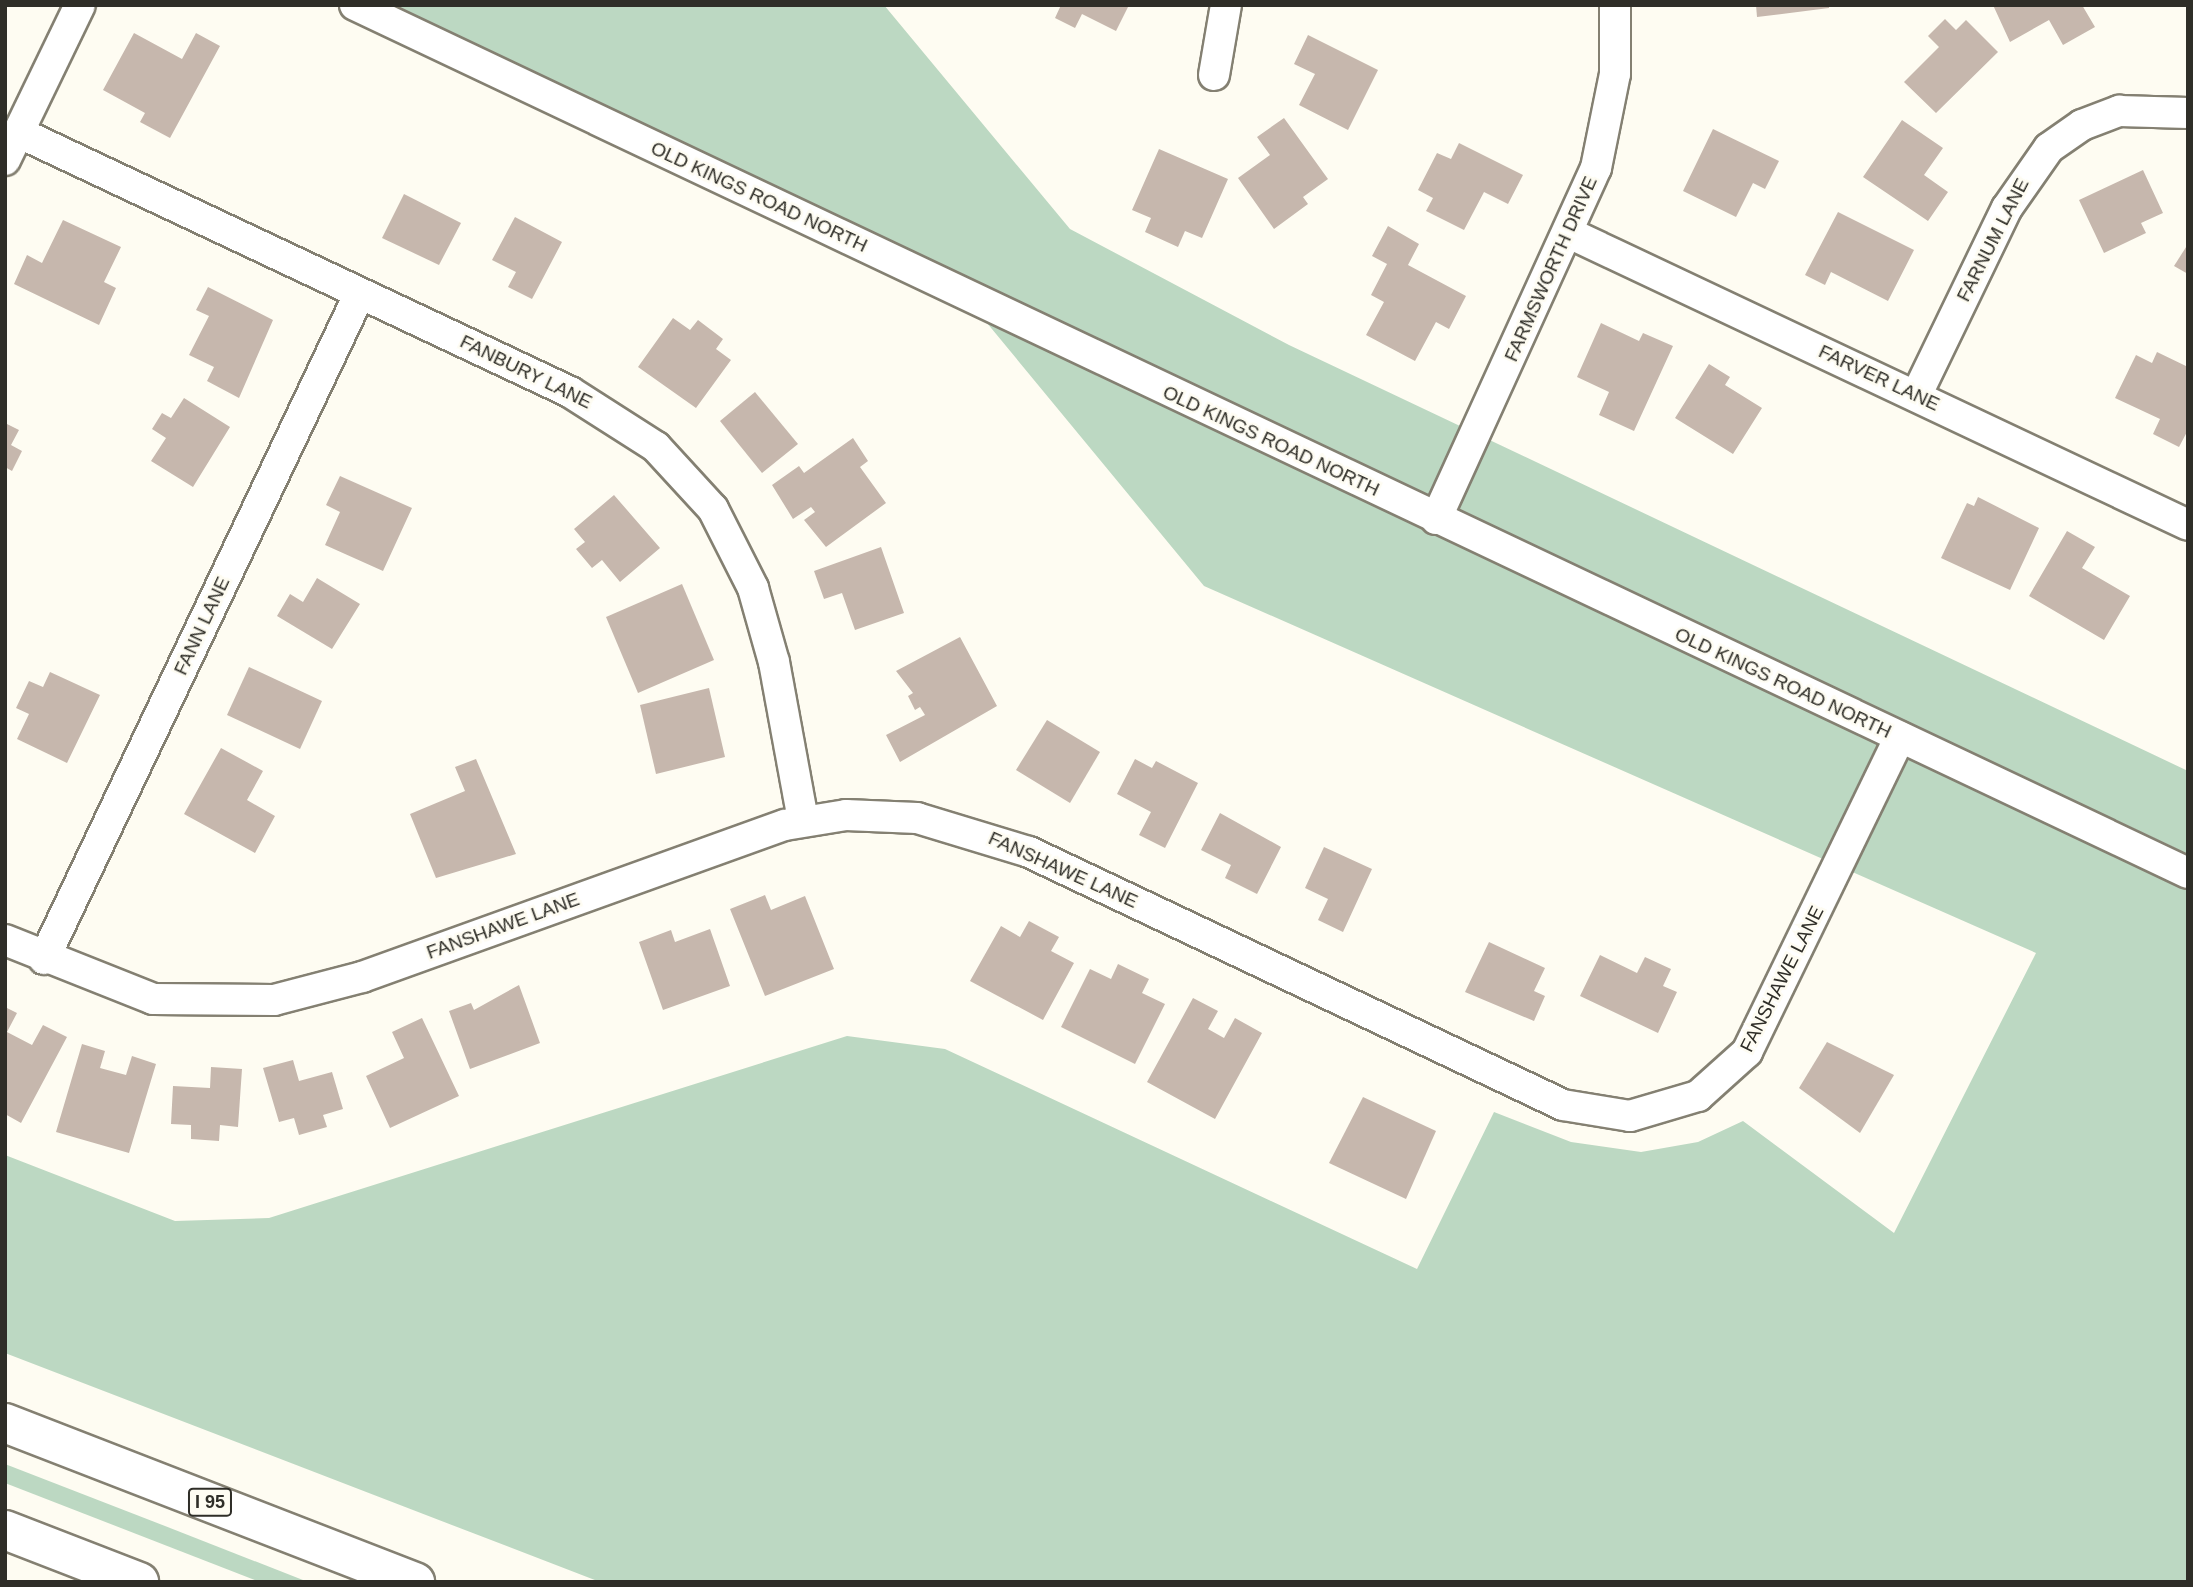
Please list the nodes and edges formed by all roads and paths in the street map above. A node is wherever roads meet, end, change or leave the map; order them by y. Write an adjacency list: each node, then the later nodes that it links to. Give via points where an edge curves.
1 (80, 5): 7 (street)
2 (355, 5): 12 (street, OLD KINGS ROAD NORTH)
3 (1226, 5): 5 (street)
4 (1615, 5): 9 (street, FARMSWORTH DRIVE, via 1608,124)
5 (1214, 75)
6 (2188, 113): 11 (street, FARNUM LANE, via 2119,111 2082,125 2049,148 2007,208)
7 (18, 132): 8 (street); 10 (street, FANBURY LANE)
8 (5, 160)
9 (1569, 233): 11 (street, FARVER LANE); 12 (street, FARMSWORTH DRIVE)
10 (360, 293): 15 (street, FANBURY LANE, via 607,413 656,447 701,494 734,545 761,612); 18 (street, FANN LANE)
11 (1916, 396): 13 (street, FARVER LANE)
12 (1436, 519): 14 (street, OLD KINGS ROAD NORTH)
13 (2188, 525)
14 (1900, 737): 15 (street, FANSHAWE LANE, via 1747,1052 1698,1096 1630,1116 1563,1105 989,835 891,816); 16 (street, OLD KINGS ROAD NORTH)
15 (803, 820): 18 (street, FANSHAWE LANE, via 296,996 232,1004 153,999)
16 (2188, 873)
17 (5, 940): 18 (street, FANSHAWE LANE)
18 (44, 959)
19 (5, 1423): 22 (highway, I 95)
20 (5, 1530): 21 (highway)
21 (139, 1582)
22 (415, 1582)

